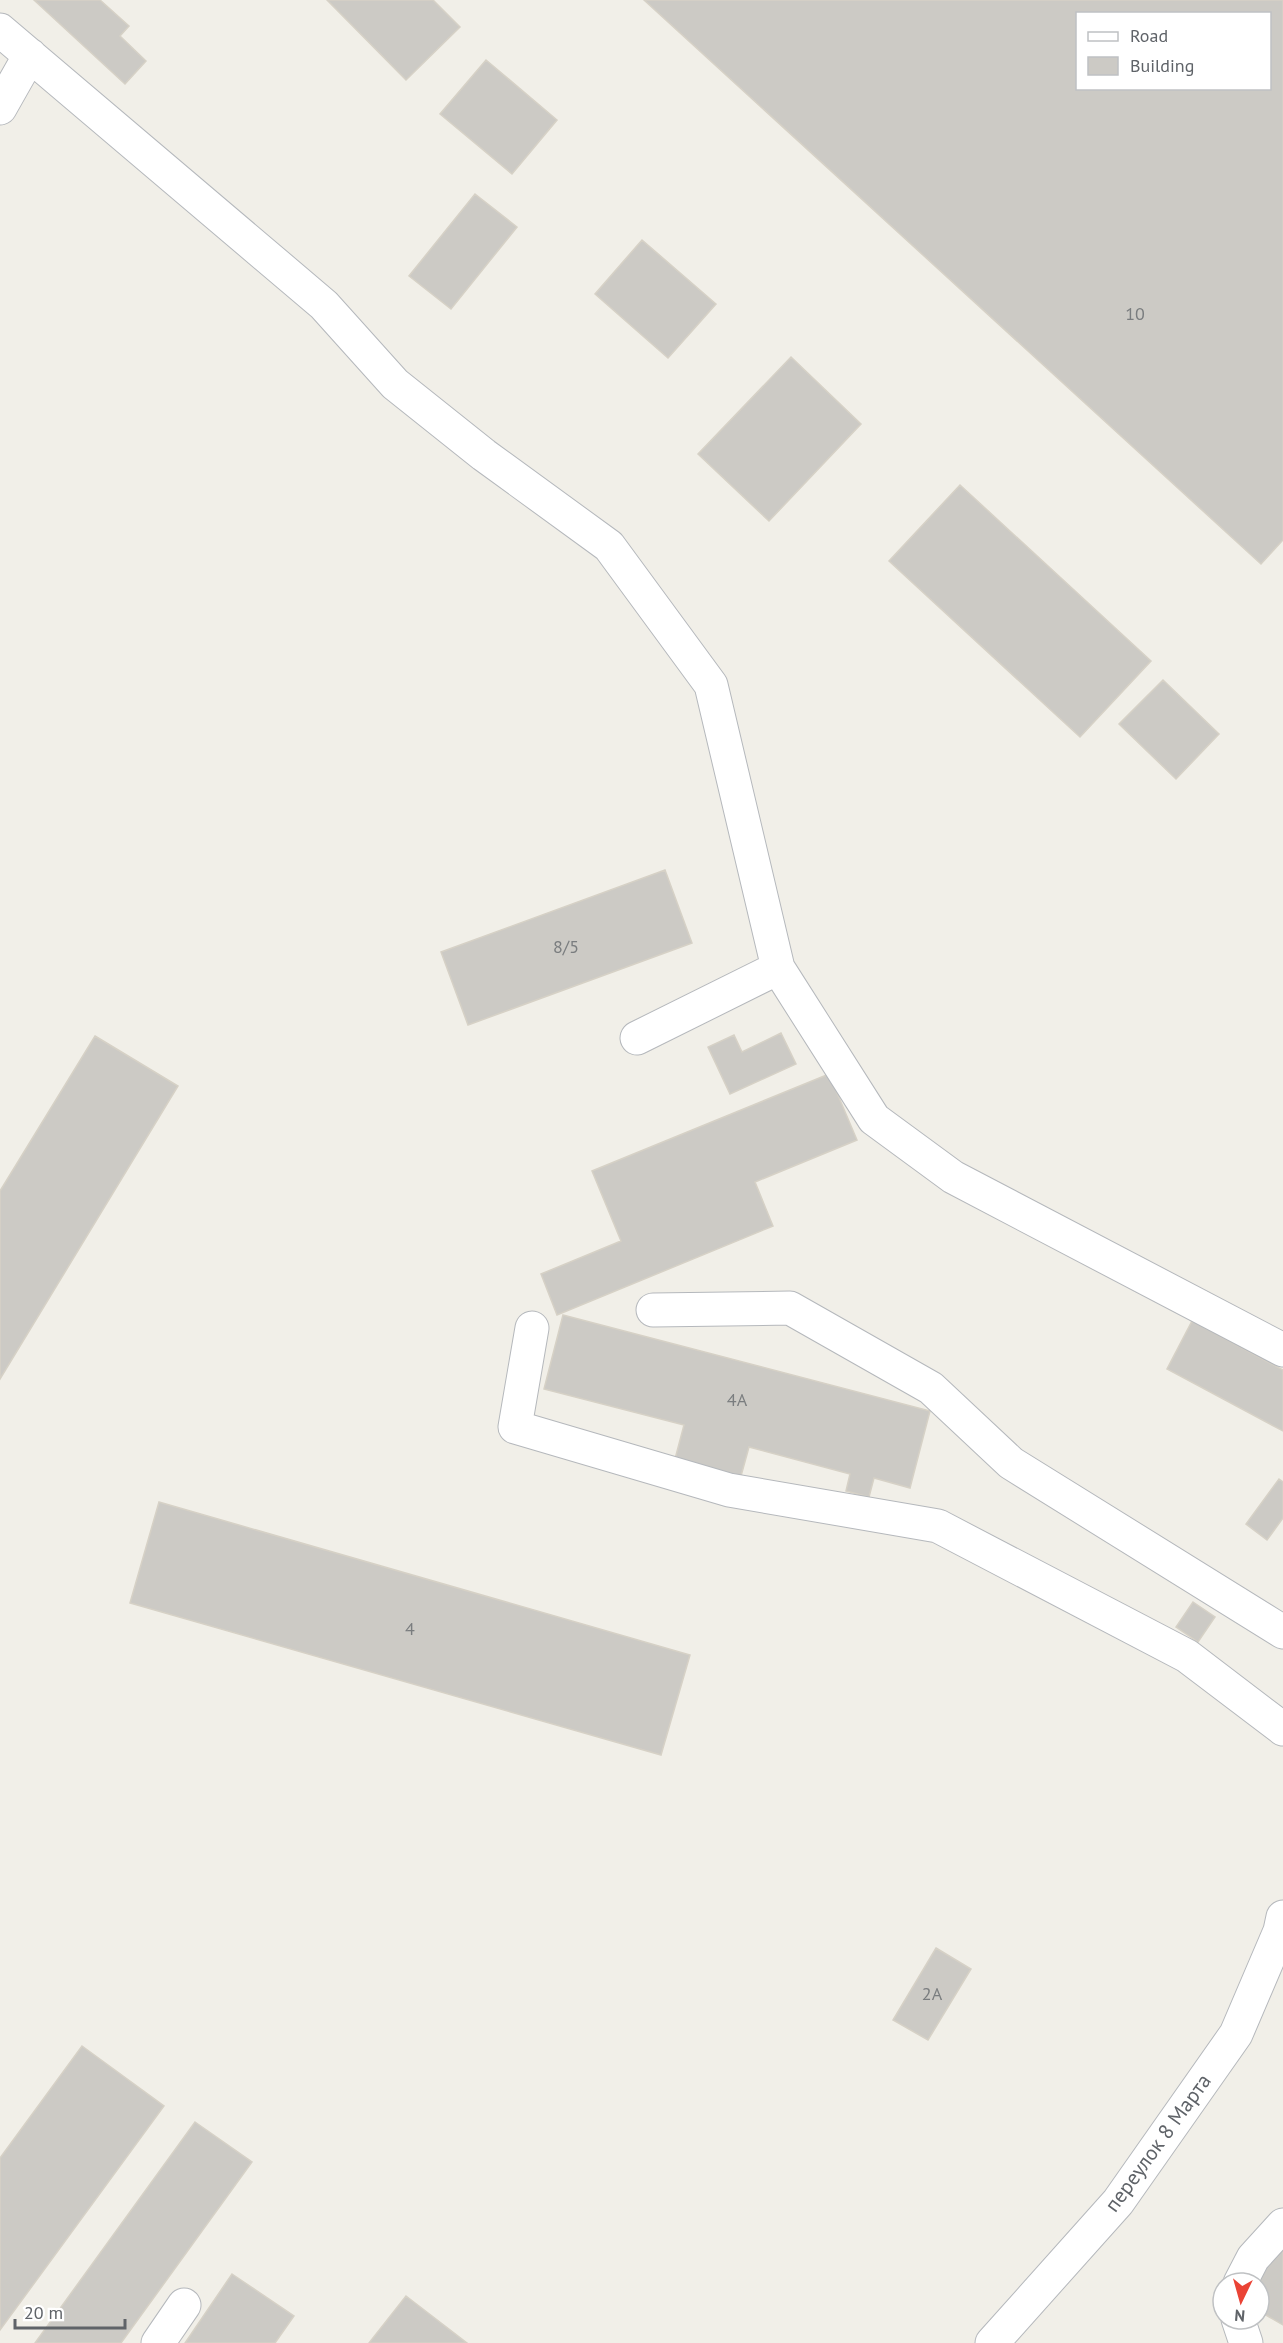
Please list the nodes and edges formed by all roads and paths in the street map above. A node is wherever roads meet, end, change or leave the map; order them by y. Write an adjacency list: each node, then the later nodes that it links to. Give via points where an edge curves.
1 (0, 30): 2 (street)
2 (30, 55): 3 (street); 4 (street, via 324,305 395,384 609,546 711,685)
3 (0, 108)
4 (778, 968): 5 (street); 8 (street, via 874,1119 953,1177)
5 (637, 1038)
6 (652, 1310): 9 (street, via 790,1308 931,1388 1011,1463)
7 (532, 1328): 10 (street, via 515,1427 729,1490 938,1526 1187,1656)
8 (1283, 1350)
9 (1283, 1632)
10 (1283, 1729)
11 (1282, 1927): 16 (street, переулок 8 Марта, via 1236,2034 1118,2202)
12 (1283, 2225): 13 (street)
13 (1246, 2271)
14 (184, 2305): 15 (street)
15 (158, 2343)
16 (992, 2343)

